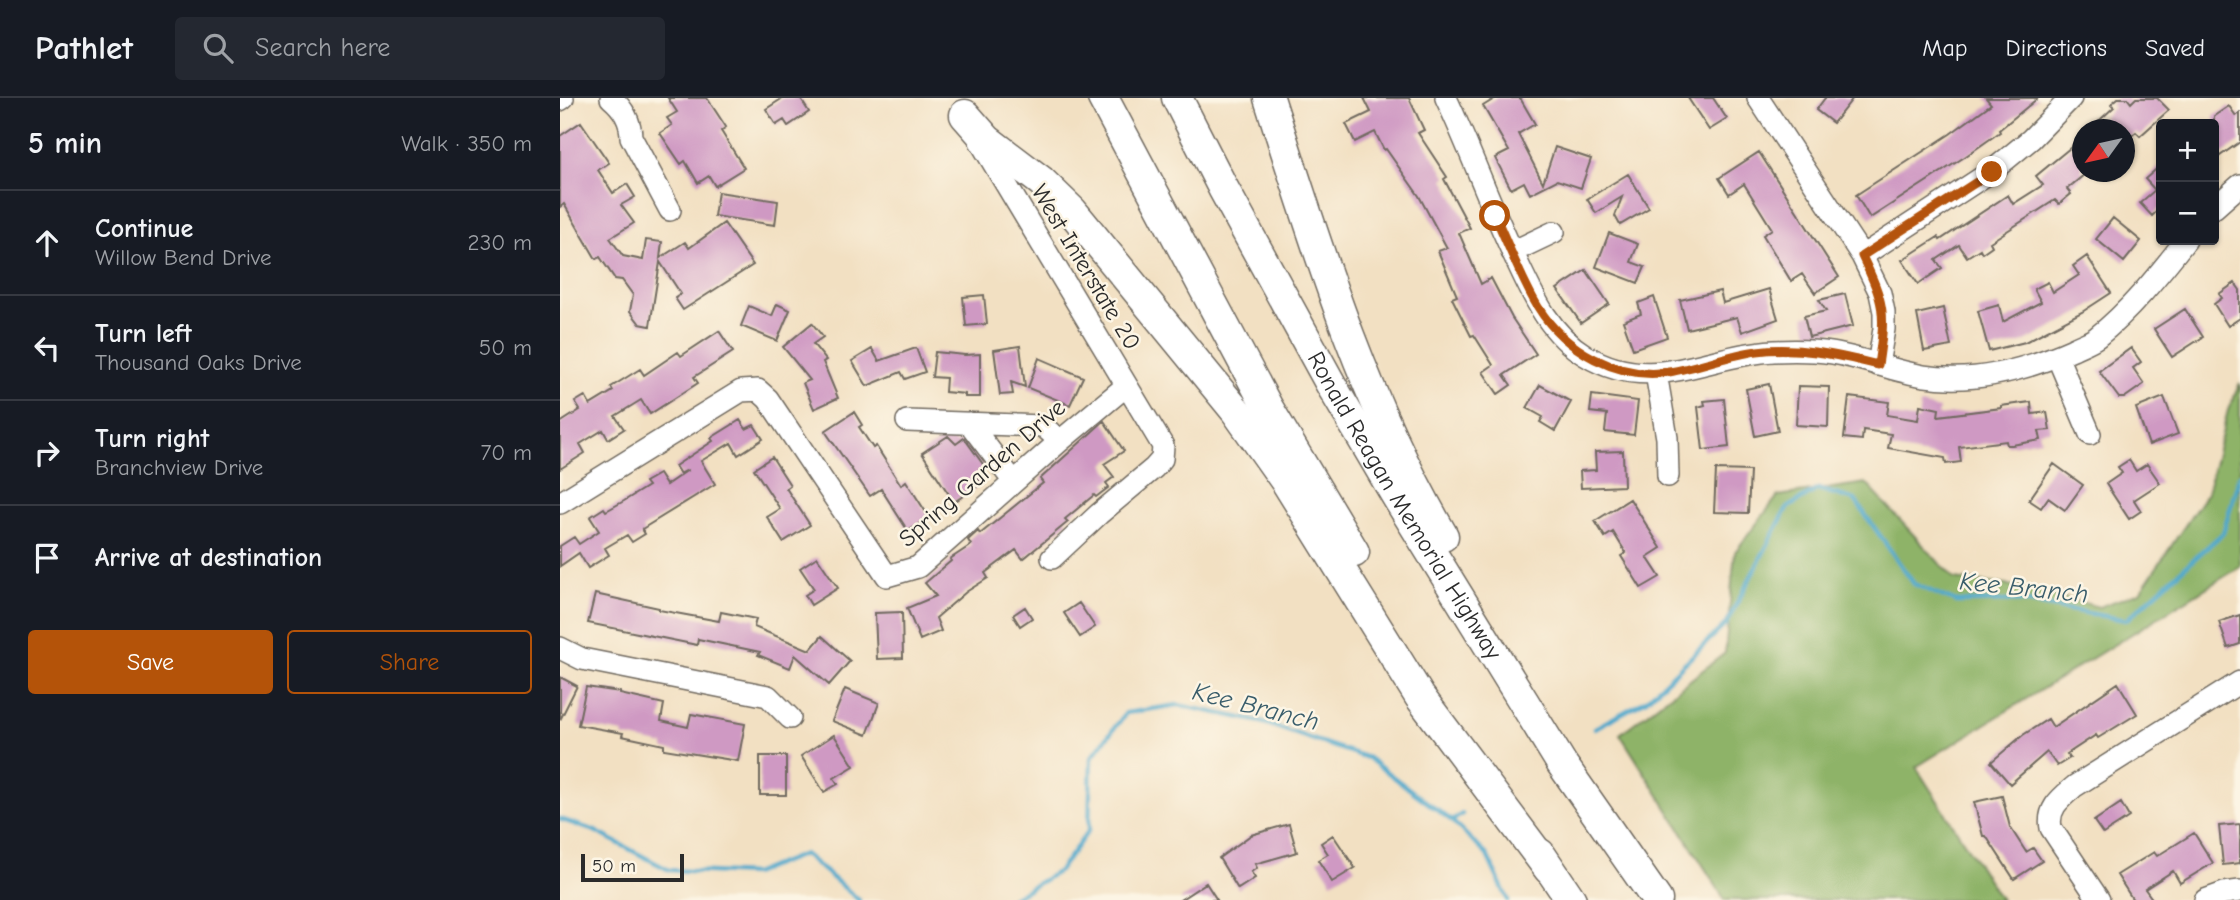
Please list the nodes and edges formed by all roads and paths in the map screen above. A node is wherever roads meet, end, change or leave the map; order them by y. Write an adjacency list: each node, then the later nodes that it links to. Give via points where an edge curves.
1 (609, 98): 11 (street, via 608,110 622,132 631,137)
2 (1103, 98): 31 (highway, via 1268,408)
3 (1177, 98): 34 (highway, Ronald Reagan Memorial Highway, via 1334,390 1411,520 1562,764)
4 (1269, 98): 34 (highway, via 1331,288 1382,420 1433,518 1565,734)
5 (1446, 98): 14 (street)
6 (1758, 98): 15 (street)
7 (2071, 98): 15 (street, via 1992,172)
8 (965, 115): 19 (street, West Interstate 20); 31 (highway, via 987,140 1072,211 1236,411 1324,540 1419,697)
9 (2240, 185): 10 (street)
10 (2219, 204)
11 (670, 211)
12 (1554, 232): 14 (street)
13 (2182, 245): 16 (street, via 2111,325 2094,340)
14 (1512, 252): 18 (street, via 1539,308 1584,355 1642,374)
15 (1862, 256): 17 (street, via 1884,312)
16 (2057, 356): 17 (street, via 2028,367 1958,377 1926,377); 22 (street)
17 (1878, 365): 18 (street, via 1833,353 1757,351)
18 (1656, 373): 24 (street)
19 (1126, 386): 23 (street, Spring Garden Drive); 27 (street, West Interstate 20, via 1163,446 1162,459)
20 (907, 421): 21 (street)
21 (969, 423): 23 (street, via 1043,426); 25 (street)
22 (2090, 434)
23 (1060, 441): 25 (street, Spring Garden Drive)
24 (1668, 476)
25 (1014, 482): 26 (street, Spring Garden Drive, via 918,567 887,576 758,390 741,391)
26 (560, 503)
27 (1052, 558)
28 (560, 648): 30 (street, via 582,659 768,696)
29 (2240, 682): 35 (street, via 2074,786 2056,802 2049,818 2051,828)
30 (790, 719)
31 (1549, 869): 33 (highway)
32 (2240, 891): 36 (street)
33 (1571, 900)
34 (1659, 900)
35 (2099, 900)
36 (2205, 900)

